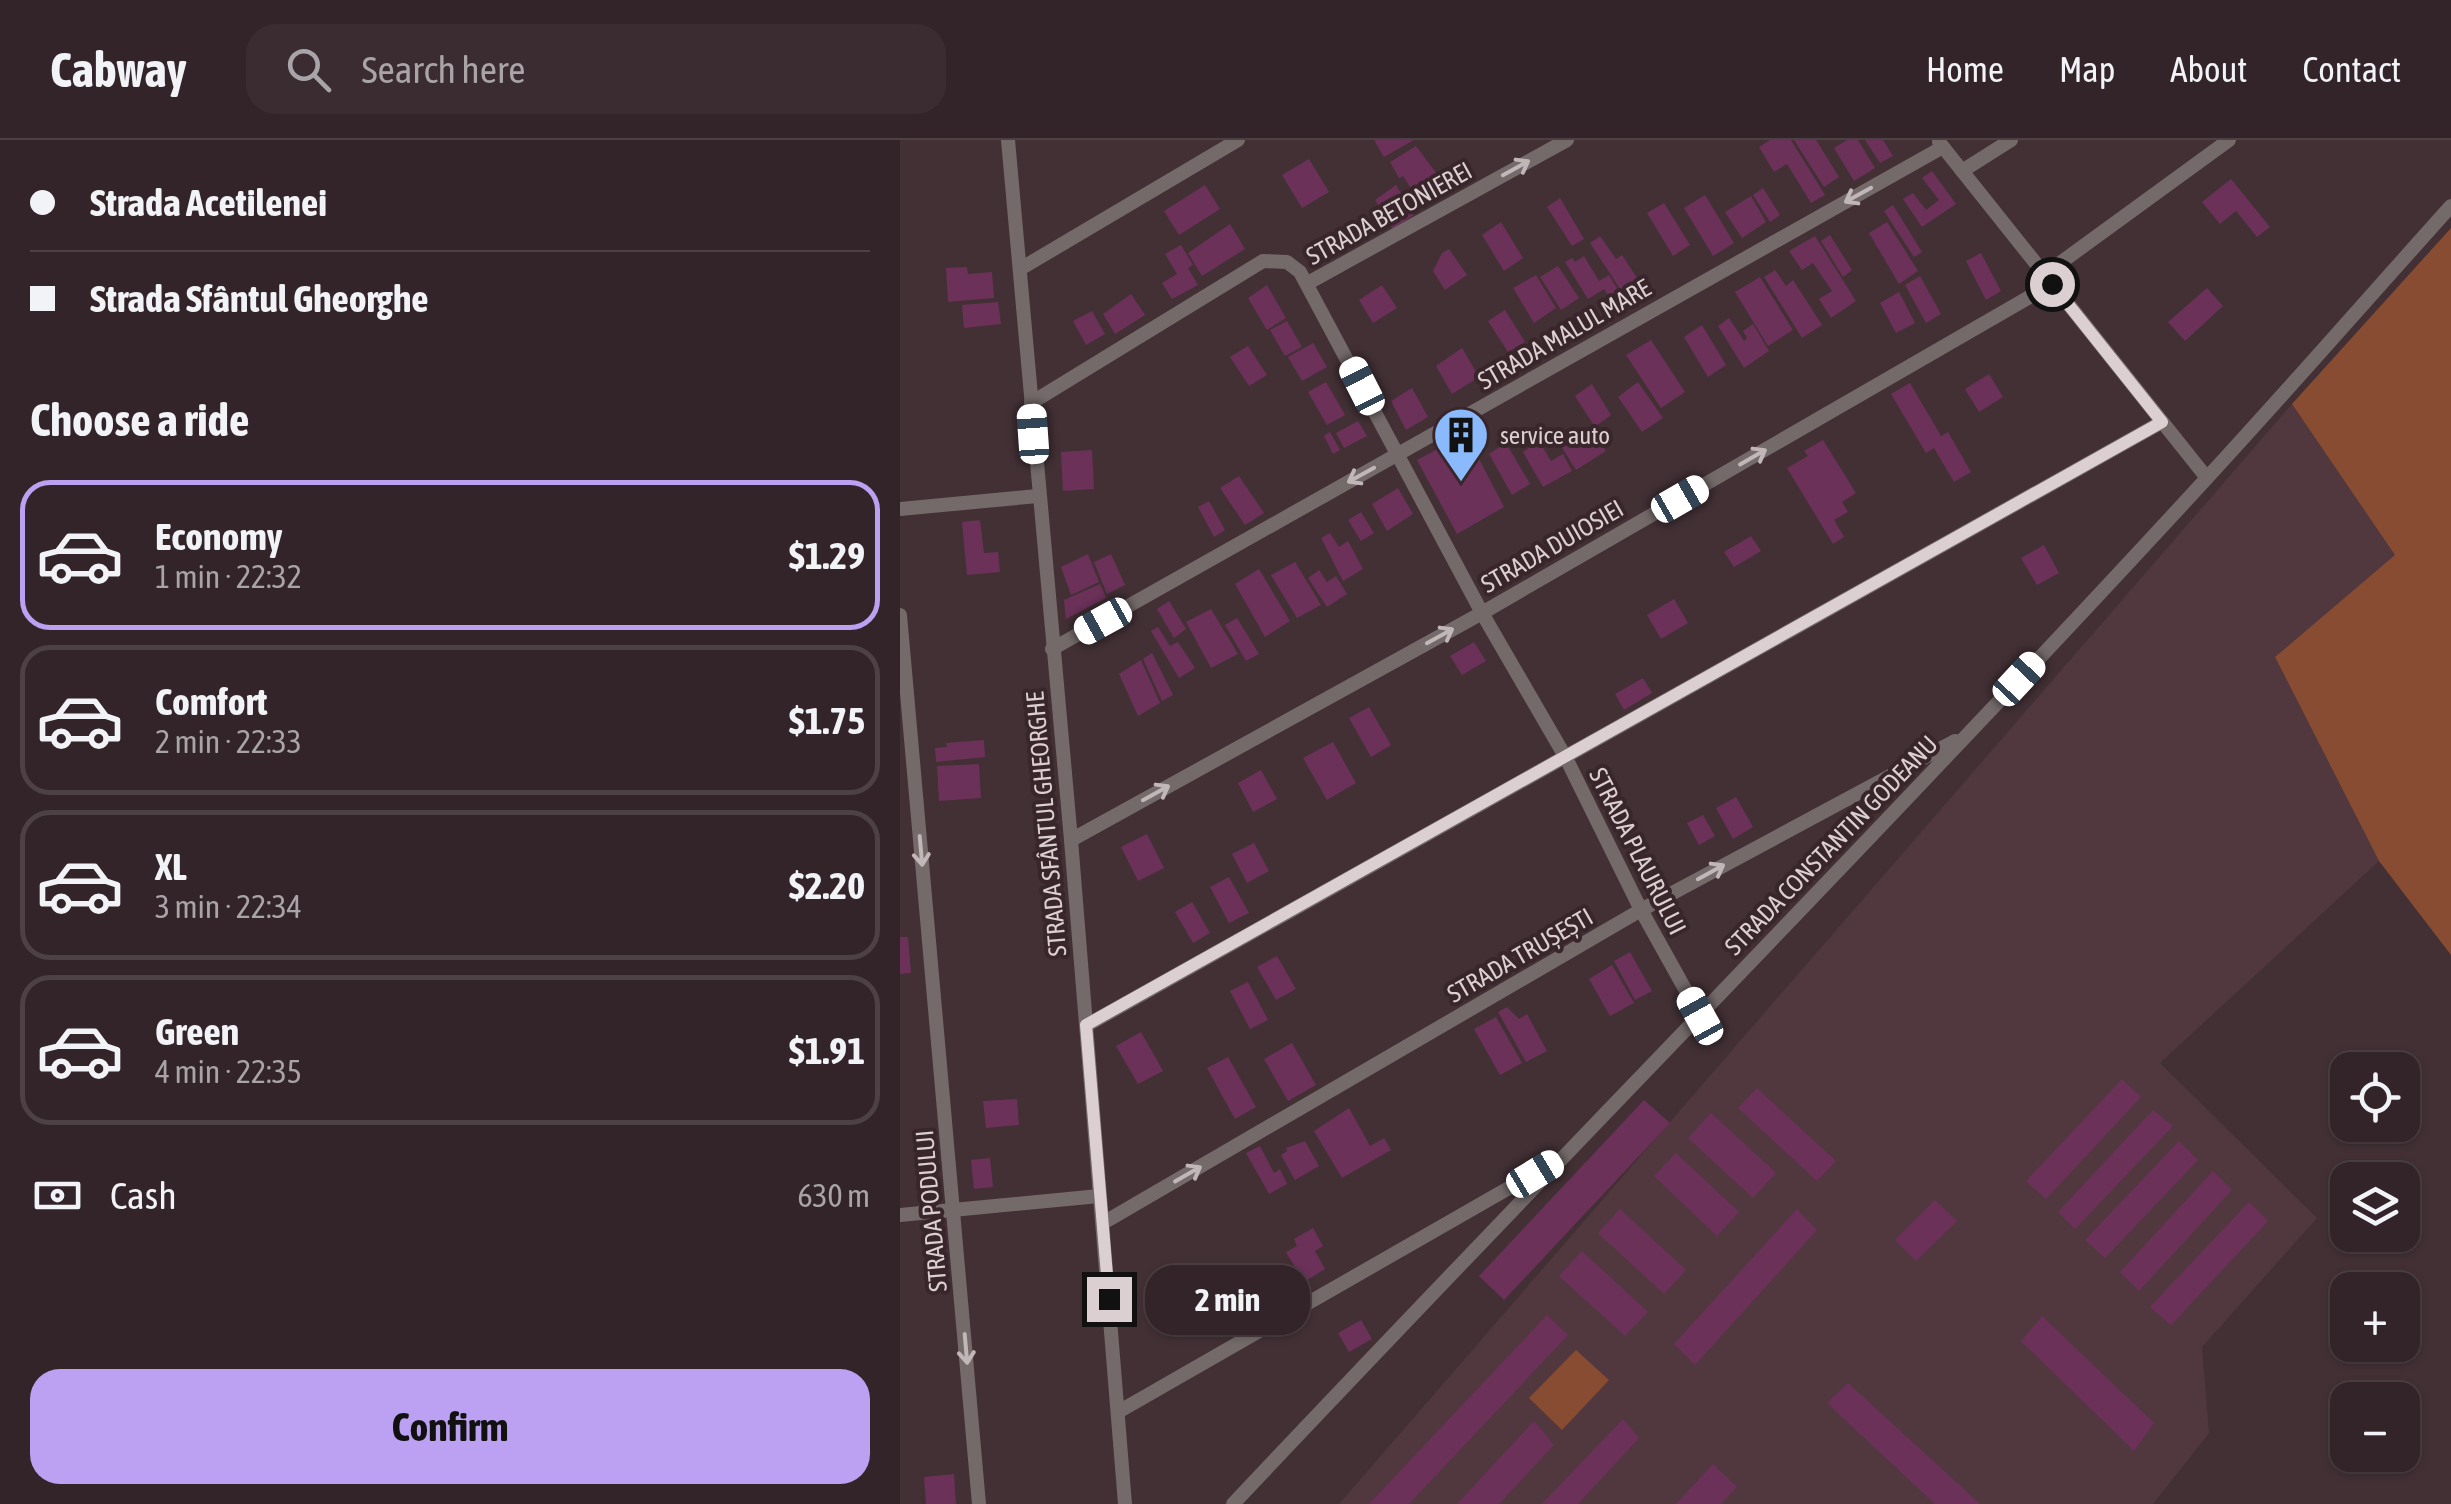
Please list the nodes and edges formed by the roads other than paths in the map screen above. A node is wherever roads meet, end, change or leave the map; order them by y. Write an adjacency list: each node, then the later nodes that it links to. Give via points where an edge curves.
1 (1008, 140): 9 (street, STRADA SFÂNTUL GHEORGHE)
2 (1238, 140): 9 (street)
3 (1566, 140): 11 (street, STRADA BETONIEREI, one-way to 3)
4 (2011, 140): 7 (street)
5 (2229, 140): 10 (street, STRADA DUIOSIEI)
6 (1940, 144): 7 (street); 14 (street, STRADA MALUL MARE, one-way to 14)
7 (1962, 171): 10 (street)
8 (2451, 206): 15 (street, STRADA CONSTANTIN GODEANU)
9 (1020, 269): 12 (street, STRADA SFÂNTUL GHEORGHE)
10 (2048, 279): 13 (street); 18 (street, STRADA DUIOSIEI, one-way to 10)
11 (1308, 283): 12 (street, STRADA BETONIEREI, via 1288,262 1263,262); 14 (street, STRADA PLAURULUI)
12 (1031, 403): 16 (street, STRADA SFÂNTUL GHEORGHE)
13 (2162, 422): 15 (street); 22 (street)
14 (1398, 454): 18 (street, STRADA PLAURULUI); 20 (street, STRADA MALUL MARE, one-way to 20)
15 (2207, 478): 21 (street, STRADA CONSTANTIN GODEANU)
16 (1038, 496): 17 (street); 20 (street, STRADA SFÂNTUL GHEORGHE)
17 (900, 509)
18 (1482, 613): 22 (street, STRADA PLAURULUI); 23 (street, STRADA DUIOSIEI, one-way to 18)
19 (900, 615): 29 (street, STRADA PODULUI, one-way to 29)
20 (1052, 650): 23 (street, STRADA SFÂNTUL GHEORGHE)
21 (1966, 736): 24 (street, STRADA TRUȘEȘTI, one-way to 21); 25 (street, STRADA CONSTANTIN GODEANU)
22 (1566, 758): 24 (street, STRADA PLAURULUI); 26 (street)
23 (1071, 840): 26 (street, STRADA SFÂNTUL GHEORGHE)
24 (1641, 910): 25 (street, STRADA PLAURULUI); 31 (street, STRADA TRUȘEȘTI, one-way to 24)
25 (1700, 1016): 27 (street, STRADA CONSTANTIN GODEANU)
26 (1086, 1025): 28 (street, STRADA SFÂNTUL GHEORGHE)
27 (1557, 1161): 32 (street); 35 (street, STRADA CONSTANTIN GODEANU)
28 (1100, 1196): 29 (street); 31 (street, STRADA SFÂNTUL GHEORGHE)
29 (954, 1210): 30 (street); 33 (street, STRADA PODULUI, one-way to 33)
30 (900, 1215)
31 (1104, 1224): 32 (street, STRADA SFÂNTUL GHEORGHE)
32 (1118, 1412): 34 (street, STRADA SFÂNTUL GHEORGHE)
33 (979, 1504)
34 (1125, 1504)
35 (1233, 1504)

